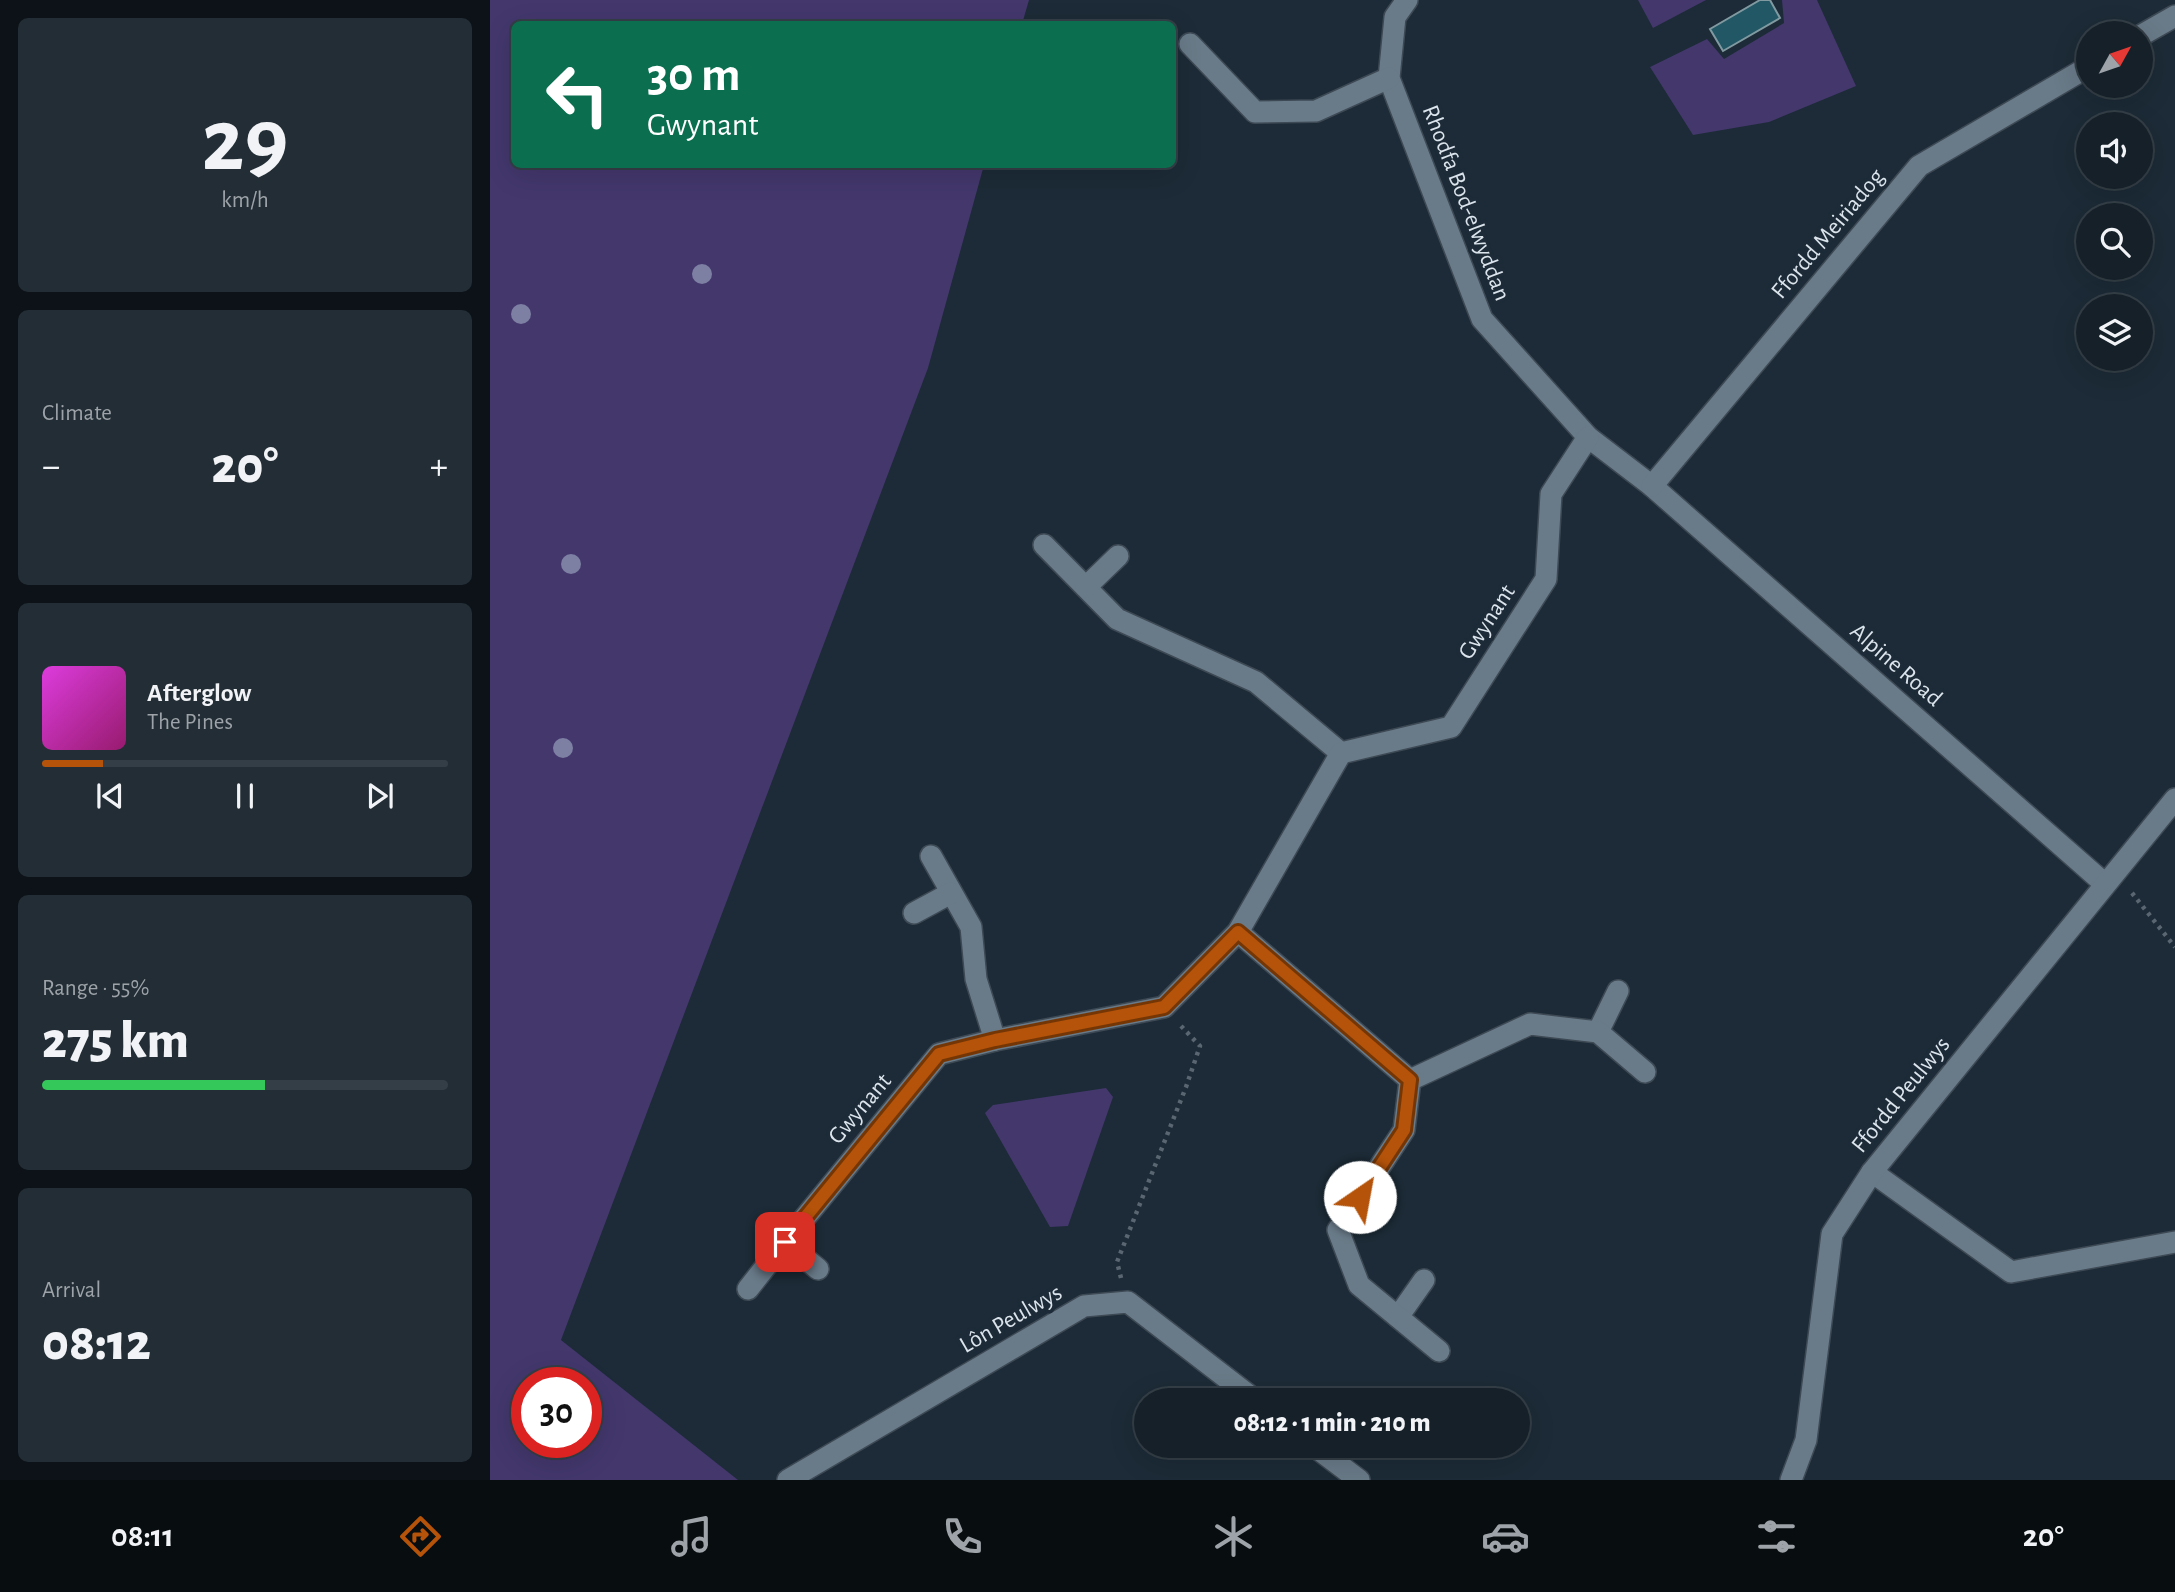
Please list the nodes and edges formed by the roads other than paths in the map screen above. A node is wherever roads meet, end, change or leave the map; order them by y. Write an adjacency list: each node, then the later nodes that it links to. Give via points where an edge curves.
1 (1407, 0): 6 (street, Rhodfa Bod-elwyddan, via 1395,18)
2 (2175, 16): 3 (street)
3 (2153, 29)
4 (1190, 44): 6 (street, via 1255,112 1316,111)
5 (2076, 74): 8 (street, Ffordd Meiriadog, via 1919,166)
6 (1389, 78): 7 (street, Rhodfa Bod-elwyddan, via 1482,319)
7 (1588, 437): 8 (street, Rhodfa Bod-elwyddan); 12 (street, Gwynant, via 1550,494 1546,579 1451,727)
8 (1652, 486): 15 (street, Alpine Road)
9 (1044, 545): 11 (street)
10 (1118, 556): 11 (street)
11 (1086, 587): 12 (street, via 1117,619 1256,682)
12 (1341, 753): 18 (street)
13 (2175, 799): 15 (street, Ffordd Peulwys)
14 (931, 856): 16 (street)
15 (2110, 878): 24 (street, Ffordd Peulwys)
16 (951, 893): 17 (street); 21 (street, via 971,927 976,979)
17 (914, 913)
18 (1238, 932): 21 (street, Gwynant, via 1164,1007); 23 (street)
19 (1618, 991): 20 (street)
20 (1598, 1032): 22 (street); 23 (street, via 1530,1024)
21 (995, 1040): 25 (street, Gwynant, via 939,1054)
22 (1645, 1072)
23 (1410, 1080): 30 (street, via 1404,1130 1338,1230 1359,1285)
24 (1872, 1172): 26 (street, via 2011,1272); 36 (street, Ffordd Peulwys, via 1832,1234 1806,1440)
25 (785, 1242): 27 (street); 29 (street, Gwynant)
26 (2175, 1242)
27 (818, 1269)
28 (1424, 1280): 30 (street)
29 (748, 1290)
30 (1398, 1317): 31 (street)
31 (1439, 1351)
32 (1239, 1388): 34 (street, Lôn Peulwys, via 1128,1302 1084,1306)
33 (1330, 1458): 35 (street)
34 (788, 1480)
35 (1359, 1480)
36 (1791, 1480)

